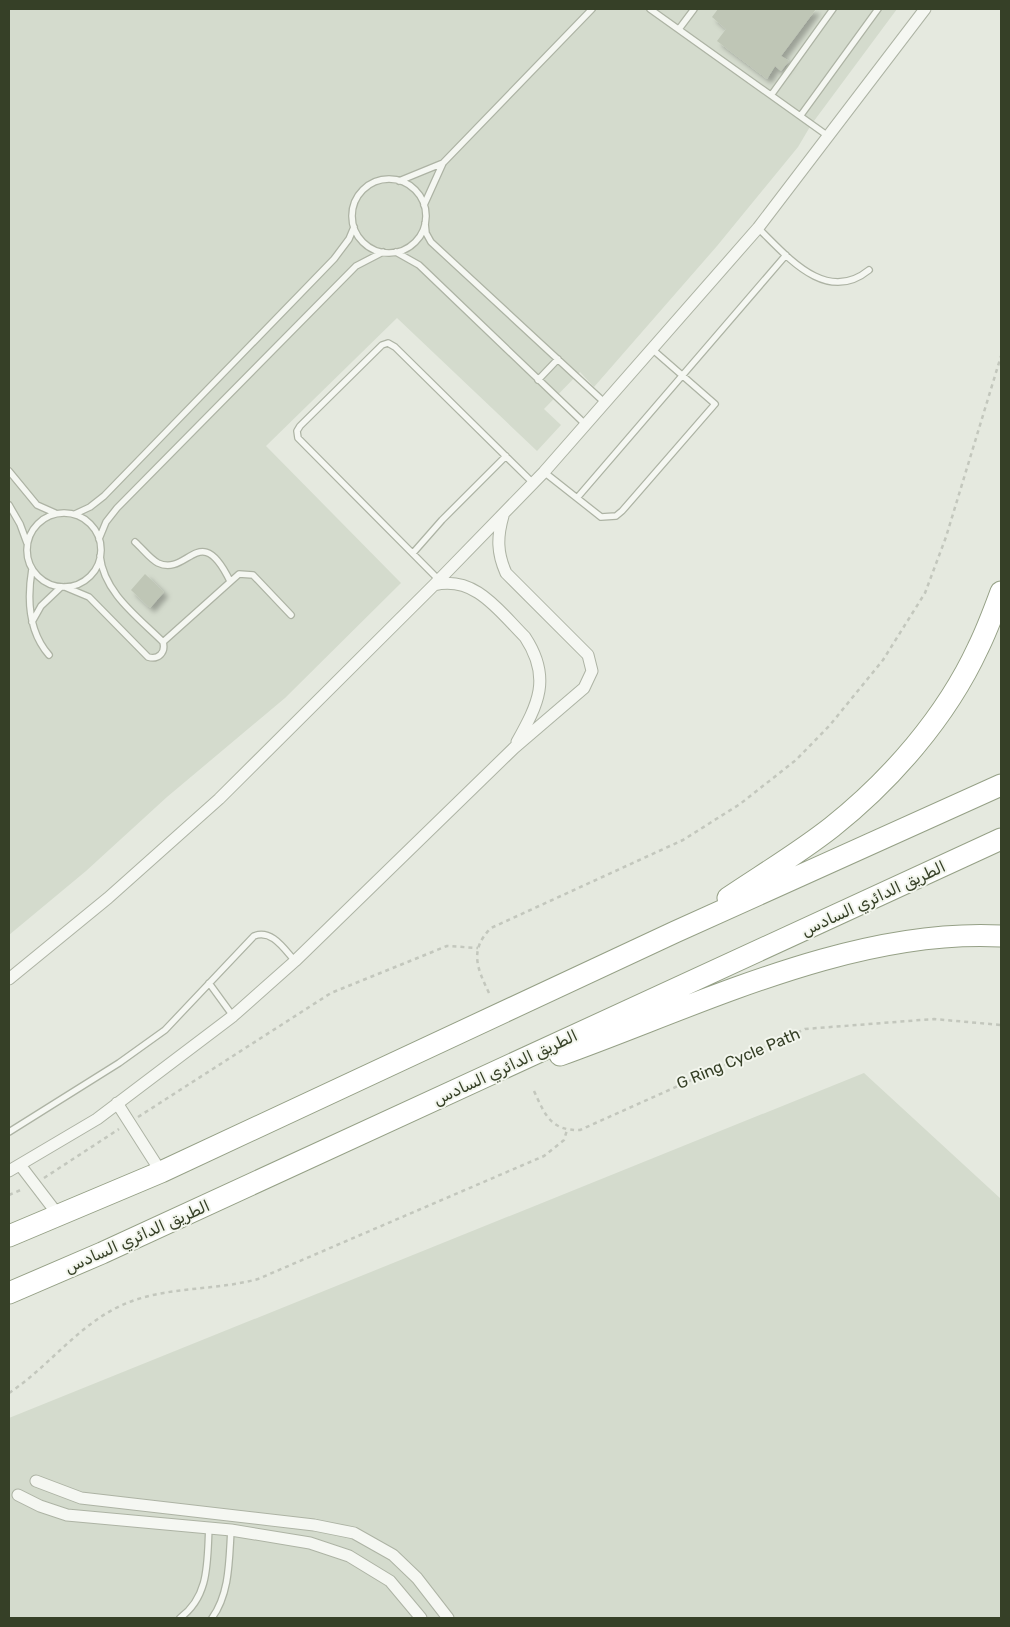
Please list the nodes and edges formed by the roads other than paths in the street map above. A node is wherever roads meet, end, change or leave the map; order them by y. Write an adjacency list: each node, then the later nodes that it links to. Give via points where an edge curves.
1 (592, 9): 11 (lane)
2 (650, 9): 7 (lane)
3 (694, 9): 7 (lane)
4 (833, 9): 8 (lane)
5 (878, 9): 9 (lane)
6 (925, 9): 10 (street)
7 (679, 29): 8 (lane)
8 (772, 94): 9 (lane)
9 (801, 115): 10 (lane)
10 (828, 136): 16 (street)
11 (443, 162): 12 (lane); 13 (lane)
12 (399, 181): 13 (lane, via 415,190); 15 (lane, via 382,180 366,188 355,201)
13 (424, 205): 14 (lane)
14 (425, 223): 18 (lane, via 418,239); 22 (lane, via 431,242)
15 (354, 227): 17 (lane, via 368,246); 34 (lane, via 334,259 111,489 98,502)
16 (758, 228): 19 (lane); 21 (street)
17 (383, 252): 18 (lane); 36 (lane, via 366,259 343,280 117,508)
18 (396, 252): 24 (lane, via 420,265)
19 (786, 255): 20 (lane, via 810,274 826,281 853,280); 23 (lane)
20 (869, 270)
21 (652, 349): 23 (lane); 25 (street)
22 (558, 359): 24 (lane); 25 (lane)
23 (683, 376): 31 (lane); 31 (lane, via 715,404 709,411 616,516 601,517)
24 (538, 380): 26 (lane)
25 (604, 402): 26 (street)
26 (585, 424): 29 (street)
27 (506, 456): 30 (lane); 39 (lane); 39 (lane, via 388,343 300,426 296,431 298,438)
28 (9, 471): 33 (lane, via 37,505)
29 (544, 472): 30 (street); 31 (lane)
30 (532, 482): 35 (street)
31 (577, 498)
32 (9, 504): 38 (lane)
33 (57, 513): 34 (lane); 38 (lane, via 41,520)
34 (75, 514): 36 (lane, via 90,524)
35 (503, 514): 43 (street); 50 (street, via 498,544 499,558 506,573 585,649 592,670 584,688)
36 (99, 539): 40 (lane)
37 (136, 542): 42 (lane, via 163,564 175,563 198,552 208,553 221,562)
38 (27, 543): 41 (lane, via 26,552)
39 (413, 553): 43 (lane)
40 (100, 556): 44 (lane, via 88,578); 48 (lane, via 110,588)
41 (32, 569): 44 (lane, via 44,581); 47 (lane, via 29,596)
42 (230, 580): 46 (lane, via 239,574 253,575); 48 (lane)
43 (437, 583): 50 (street, via 470,586 531,646 540,677 539,699); 56 (street, via 219,799 108,898)
44 (63, 587): 47 (lane, via 41,606); 48 (lane, via 89,597 148,657 161,655)
45 (1001, 592): 53 (highway, via 978,649 957,686 899,764 831,828)
46 (291, 615)
47 (32, 622): 49 (lane, via 37,639)
48 (163, 642)
49 (49, 655)
50 (514, 748): 55 (street)
51 (1001, 785): 53 (highway)
52 (1001, 839): 59 (highway, الطريق الدائري السادس)
53 (676, 932): 64 (highway)
54 (1001, 936): 59 (highway, via 896,944 785,972)
55 (295, 961): 57 (lane, via 272,937 258,935); 58 (street)
56 (9, 979)
57 (209, 983): 58 (lane); 61 (lane, via 156,1036)
58 (233, 1016): 60 (street)
59 (446, 1095): 67 (highway, الطريق الدائري السادس)
60 (117, 1103): 62 (street); 64 (street)
61 (9, 1132)
62 (20, 1166): 63 (street); 65 (street)
63 (9, 1171)
64 (161, 1172): 65 (highway)
65 (59, 1216): 66 (highway)
66 (9, 1236)
67 (9, 1293)
68 (36, 1482): 70 (street, via 81,1498)
69 (18, 1495): 72 (street, via 67,1514)
70 (210, 1513): 71 (street); 72 (street)
71 (231, 1515): 73 (street); 77 (street, via 354,1533 393,1555 417,1578)
72 (209, 1528): 73 (street); 74 (lane, via 203,1589 196,1602)
73 (231, 1530): 75 (lane, via 224,1594); 76 (street, via 310,1542 349,1556 390,1581)
74 (180, 1618)
75 (212, 1618)
76 (422, 1618)
77 (448, 1618)

